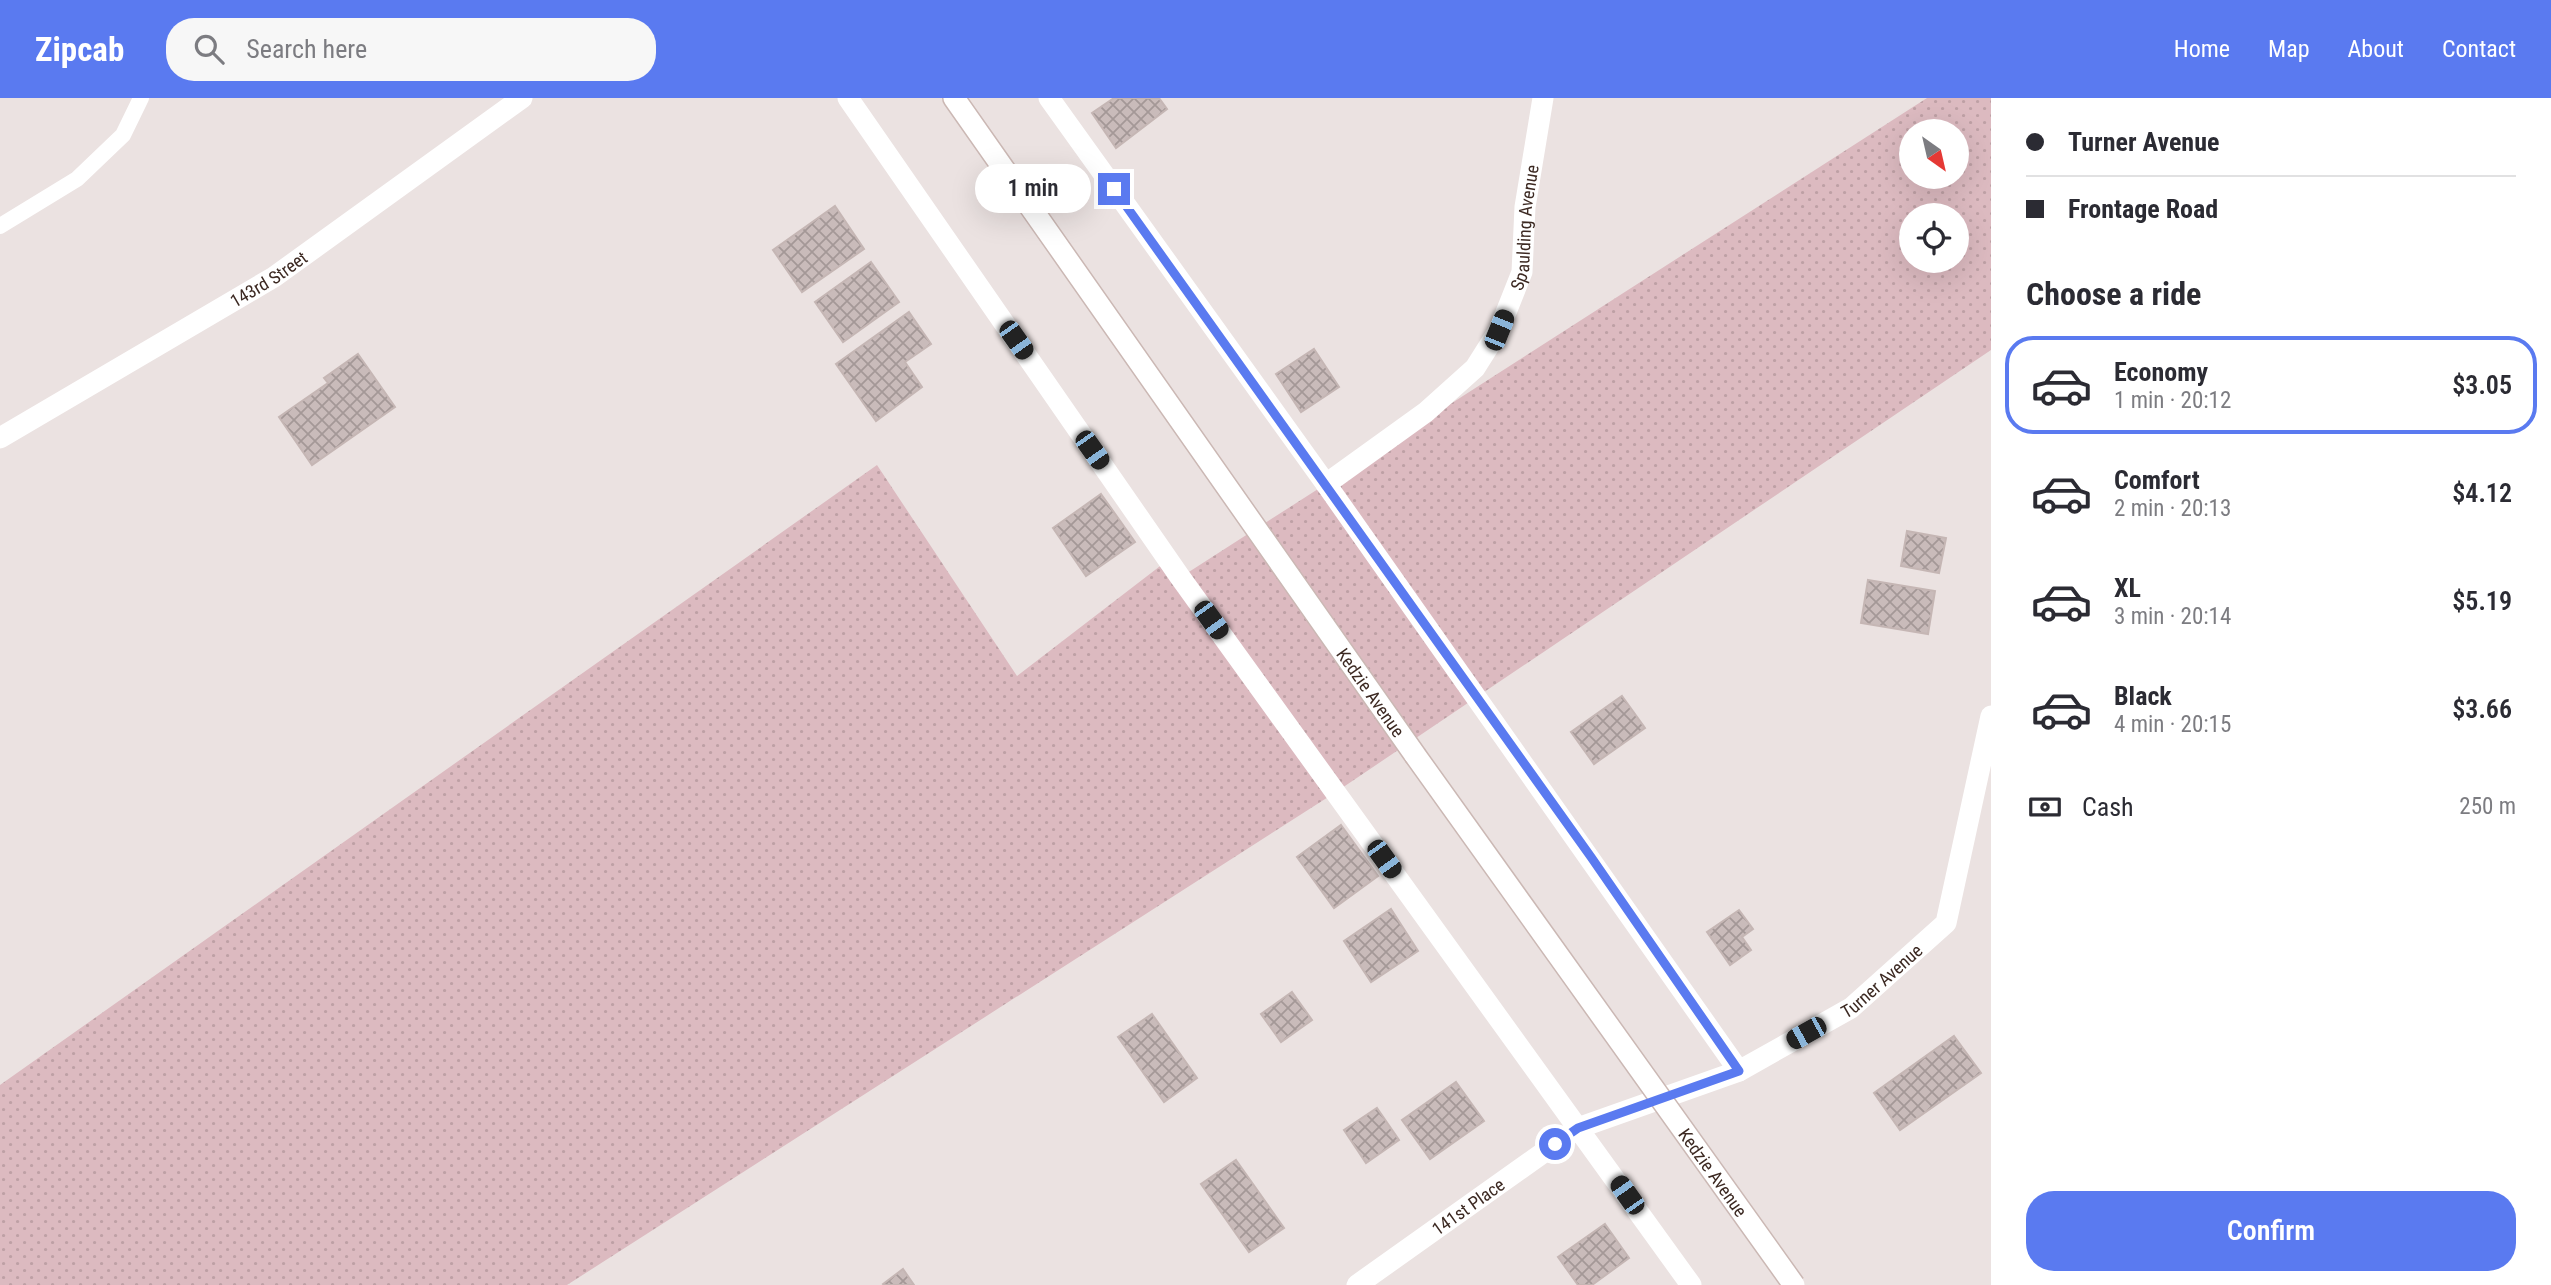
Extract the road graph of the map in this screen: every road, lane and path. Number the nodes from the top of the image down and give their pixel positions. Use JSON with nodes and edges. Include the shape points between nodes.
{"nodes":[{"id":1,"x":141,"y":98,"type":"edge"},
{"id":2,"x":522,"y":98,"type":"edge"},
{"id":3,"x":848,"y":98,"type":"edge"},
{"id":4,"x":954,"y":98,"type":"edge"},
{"id":5,"x":1049,"y":98,"type":"edge"},
{"id":6,"x":1543,"y":98,"type":"edge"},
{"id":7,"x":0,"y":226,"type":"edge"},
{"id":8,"x":0,"y":438,"type":"edge"},
{"id":9,"x":1326,"y":484,"type":"junction"},
{"id":10,"x":1991,"y":716,"type":"edge"},
{"id":11,"x":1739,"y":1071,"type":"junction"},
{"id":12,"x":1578,"y":1128,"type":"junction"},
{"id":13,"x":1371,"y":1281,"type":"edge"},
{"id":14,"x":1691,"y":1285,"type":"edge"},
{"id":15,"x":1794,"y":1285,"type":"edge"}],
"edges":[{"from":1,"to":7,"type":"lane","via":[[123,135],[77,179]]},
{"from":2,"to":8,"type":"street","name":"143rd Street","via":[[274,277]]},
{"from":3,"to":12,"type":"street","via":[[1180,577]]},
{"from":4,"to":15,"type":"street","name":"Kedzie Avenue","bridge":true},
{"from":5,"to":9,"type":"street"},
{"from":6,"to":9,"type":"street","name":"Spaulding Avenue","via":[[1525,206],[1522,272],[1499,330],[1475,368],[1426,412]]},
{"from":9,"to":11,"type":"street"},
{"from":10,"to":11,"type":"street","name":"Turner Avenue","via":[[1946,923],[1852,1008]]},
{"from":11,"to":12,"type":"street","name":"Turner Avenue"},
{"from":12,"to":13,"type":"street","name":"141st Place"},
{"from":12,"to":14,"type":"street"}]}
